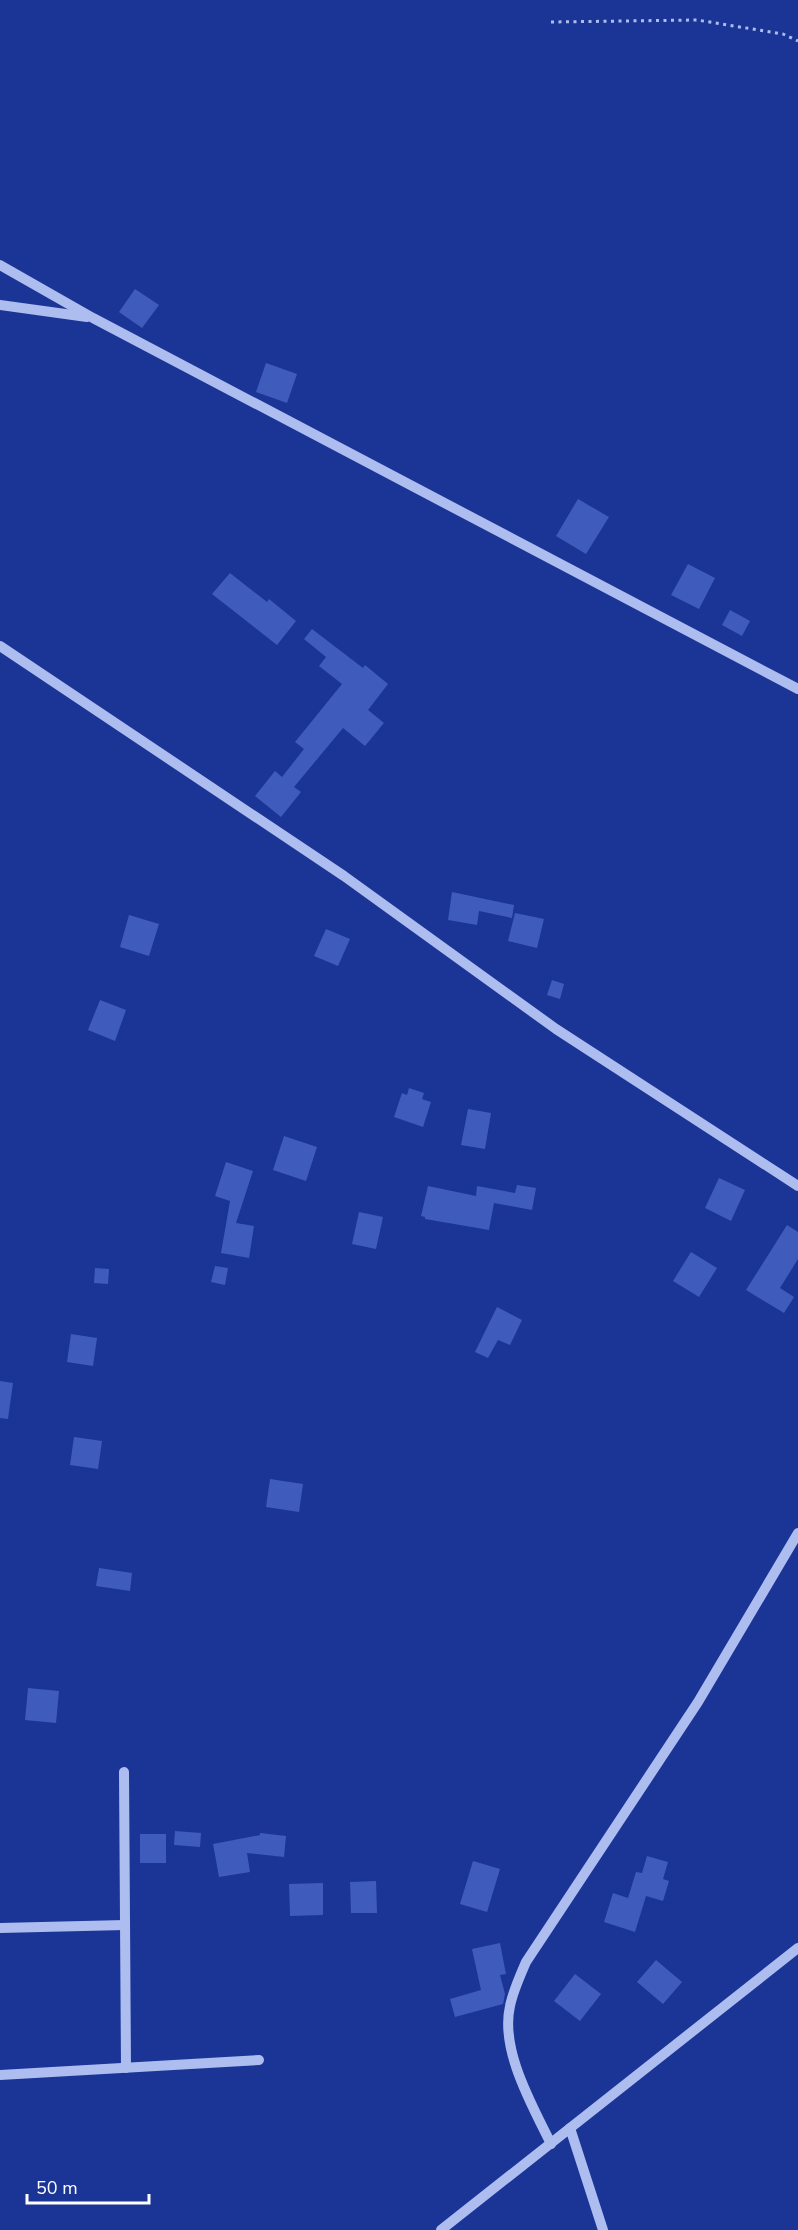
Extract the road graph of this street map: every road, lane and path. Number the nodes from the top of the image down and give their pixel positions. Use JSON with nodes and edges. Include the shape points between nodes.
{"nodes":[{"id":1,"x":551,"y":22,"type":"dead end"},
{"id":2,"x":798,"y":40,"type":"edge"},
{"id":3,"x":0,"y":265,"type":"edge"},
{"id":4,"x":0,"y":305,"type":"edge"},
{"id":5,"x":93,"y":318,"type":"junction"},
{"id":6,"x":0,"y":646,"type":"edge"},
{"id":7,"x":798,"y":689,"type":"edge"},
{"id":8,"x":798,"y":1186,"type":"edge"},
{"id":9,"x":798,"y":1533,"type":"edge"},
{"id":10,"x":124,"y":1772,"type":"dead end"},
{"id":11,"x":125,"y":1925,"type":"junction"},
{"id":12,"x":0,"y":1928,"type":"edge"},
{"id":13,"x":798,"y":1948,"type":"edge"},
{"id":14,"x":259,"y":2060,"type":"dead end"},
{"id":15,"x":126,"y":2068,"type":"junction"},
{"id":16,"x":0,"y":2075,"type":"edge"},
{"id":17,"x":570,"y":2128,"type":"junction"},
{"id":18,"x":550,"y":2144,"type":"junction"},
{"id":19,"x":441,"y":2230,"type":"edge"},
{"id":20,"x":603,"y":2230,"type":"edge"}],
"edges":[{"from":1,"to":2,"type":"path","via":[[698,20]]},
{"from":3,"to":5,"type":"street"},
{"from":4,"to":5,"type":"street"},
{"from":5,"to":7,"type":"street"},
{"from":6,"to":8,"type":"street","via":[[344,876],[556,1029]]},
{"from":9,"to":18,"type":"street","via":[[698,1702],[526,1962],[509,2007],[509,2041],[524,2090]]},
{"from":10,"to":11,"type":"street"},
{"from":11,"to":12,"type":"street"},
{"from":11,"to":15,"type":"street"},
{"from":13,"to":17,"type":"street"},
{"from":14,"to":15,"type":"street"},
{"from":15,"to":16,"type":"street"},
{"from":17,"to":18,"type":"street"},
{"from":17,"to":20,"type":"street"},
{"from":18,"to":19,"type":"street"}]}
